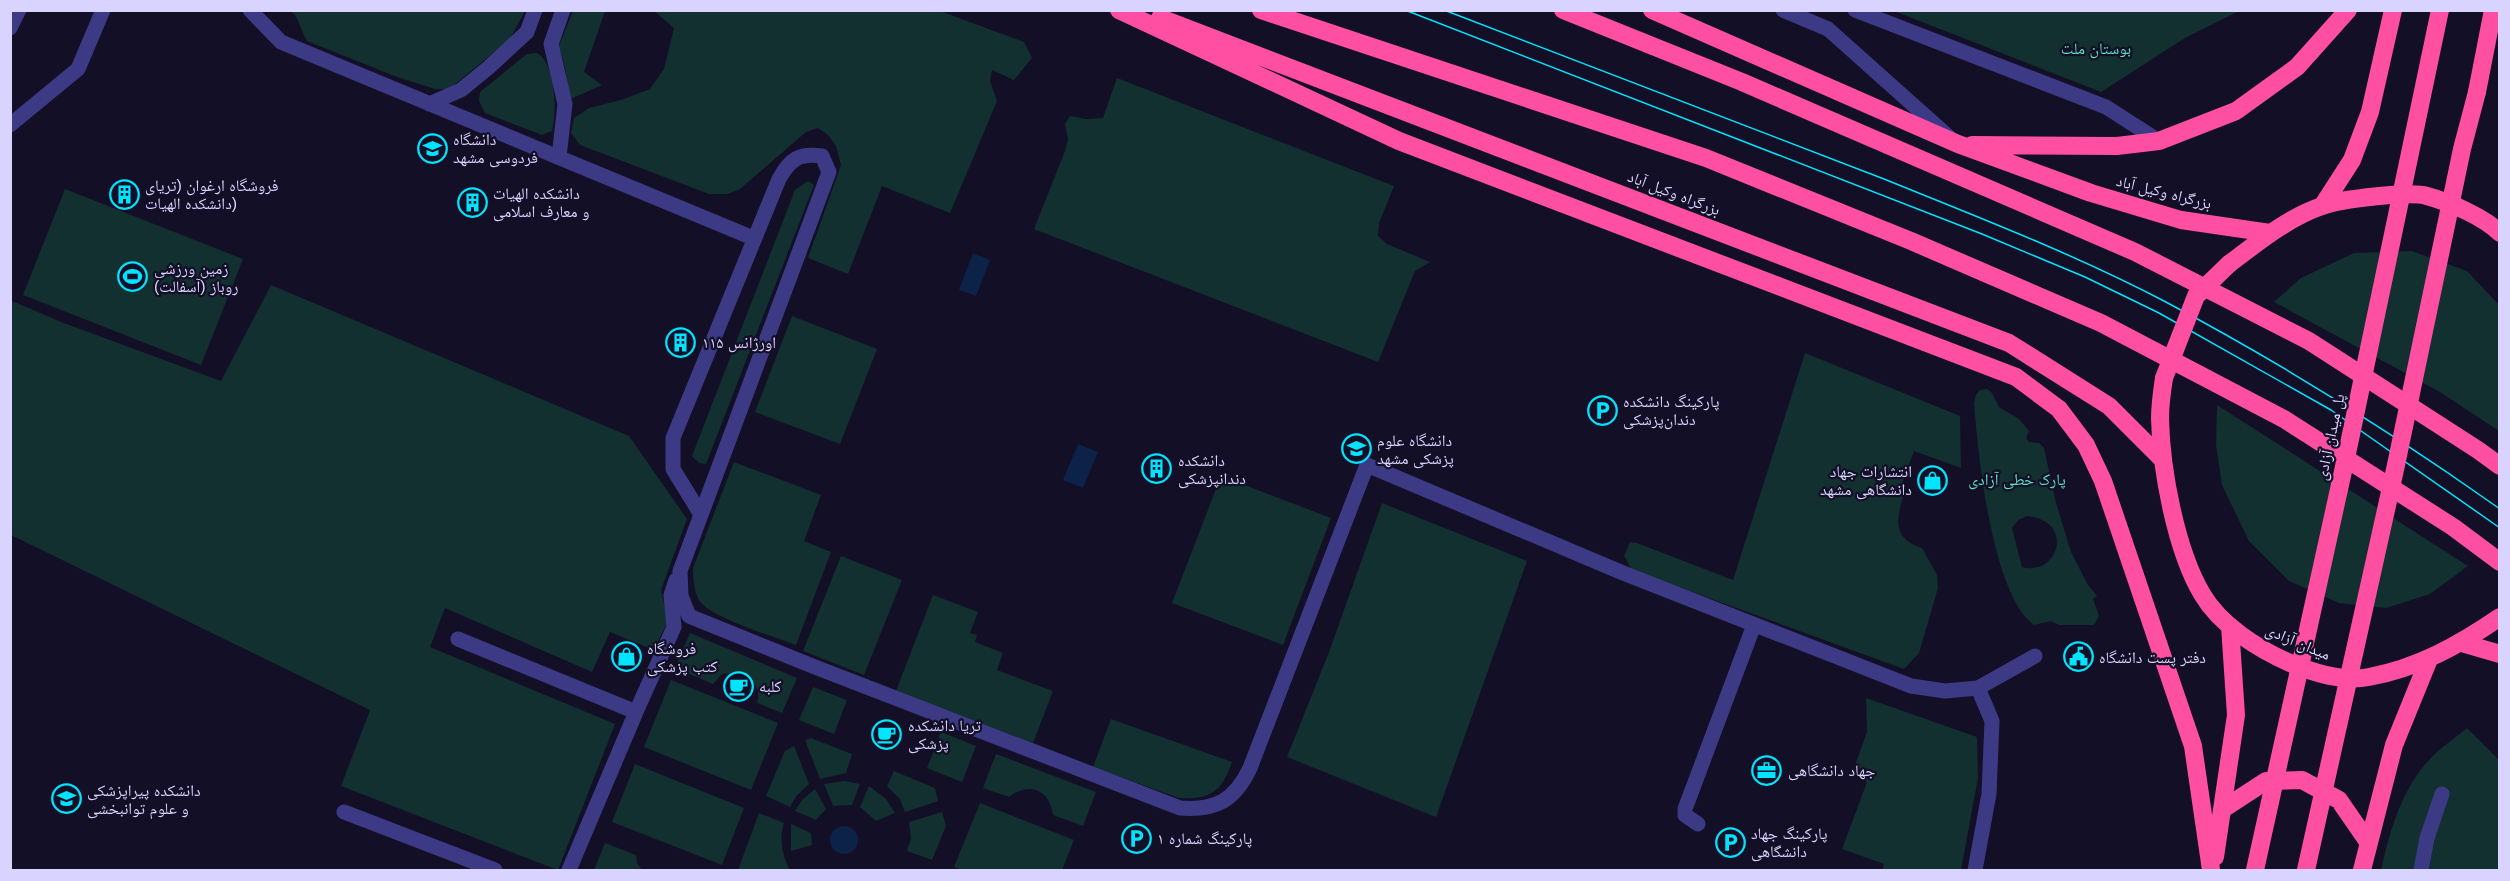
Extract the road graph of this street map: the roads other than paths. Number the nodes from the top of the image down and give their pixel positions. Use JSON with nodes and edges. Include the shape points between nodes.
{"nodes":[{"id":1,"x":19,"y":10,"type":"edge"},
{"id":2,"x":103,"y":10,"type":"edge"},
{"id":3,"x":250,"y":10,"type":"edge"},
{"id":4,"x":535,"y":10,"type":"edge"},
{"id":5,"x":563,"y":10,"type":"edge"},
{"id":6,"x":1119,"y":10,"type":"edge"},
{"id":7,"x":1142,"y":10,"type":"edge"},
{"id":8,"x":1261,"y":10,"type":"edge"},
{"id":9,"x":1563,"y":10,"type":"edge"},
{"id":10,"x":1652,"y":10,"type":"edge"},
{"id":11,"x":1783,"y":10,"type":"edge"},
{"id":12,"x":1855,"y":10,"type":"edge"},
{"id":13,"x":2348,"y":10,"type":"edge"},
{"id":14,"x":2394,"y":10,"type":"edge"},
{"id":15,"x":2440,"y":10,"type":"edge"},
{"id":16,"x":2493,"y":10,"type":"edge"},
{"id":17,"x":10,"y":28,"type":"edge"},
{"id":18,"x":527,"y":33,"type":"junction"},
{"id":19,"x":551,"y":44,"type":"junction"},
{"id":20,"x":429,"y":104,"type":"junction"},
{"id":21,"x":10,"y":125,"type":"edge"},
{"id":22,"x":2159,"y":141,"type":"junction"},
{"id":23,"x":1958,"y":144,"type":"junction"},
{"id":24,"x":559,"y":157,"type":"junction"},
{"id":25,"x":2323,"y":205,"type":"junction"},
{"id":26,"x":2270,"y":233,"type":"junction"},
{"id":27,"x":2499,"y":233,"type":"edge"},
{"id":28,"x":753,"y":238,"type":"junction"},
{"id":29,"x":2163,"y":460,"type":"junction"},
{"id":30,"x":2499,"y":466,"type":"edge"},
{"id":31,"x":700,"y":513,"type":"junction"},
{"id":32,"x":2499,"y":562,"type":"edge"},
{"id":33,"x":680,"y":571,"type":"junction"},
{"id":34,"x":690,"y":616,"type":"junction"},
{"id":35,"x":2499,"y":617,"type":"edge"},
{"id":36,"x":1754,"y":625,"type":"junction"},
{"id":37,"x":2230,"y":626,"type":"junction"},
{"id":38,"x":674,"y":627,"type":"junction"},
{"id":39,"x":458,"y":639,"type":"dead end"},
{"id":40,"x":2462,"y":643,"type":"junction"},
{"id":41,"x":2499,"y":654,"type":"edge"},
{"id":42,"x":2035,"y":656,"type":"dead end"},
{"id":43,"x":2429,"y":659,"type":"junction"},
{"id":44,"x":1978,"y":688,"type":"junction"},
{"id":45,"x":636,"y":712,"type":"junction"},
{"id":46,"x":2442,"y":794,"type":"dead end"},
{"id":47,"x":2223,"y":809,"type":"junction"},
{"id":48,"x":344,"y":812,"type":"dead end"},
{"id":49,"x":1698,"y":824,"type":"dead end"},
{"id":50,"x":2368,"y":842,"type":"junction"},
{"id":51,"x":487,"y":869,"type":"edge"},
{"id":52,"x":569,"y":870,"type":"edge"},
{"id":53,"x":1975,"y":870,"type":"edge"},
{"id":54,"x":2212,"y":870,"type":"edge"},
{"id":55,"x":2255,"y":870,"type":"edge"},
{"id":56,"x":2306,"y":870,"type":"edge"},
{"id":57,"x":2362,"y":870,"type":"edge"},
{"id":58,"x":2421,"y":870,"type":"edge"}],
"edges":[{"from":1,"to":17,"type":"street"},
{"from":2,"to":21,"type":"street","via":[[78,69]]},
{"from":3,"to":20,"type":"street","via":[[281,42]]},
{"from":4,"to":18,"type":"street"},
{"from":5,"to":19,"type":"street"},
{"from":6,"to":54,"type":"highway","via":[[1399,141],[2016,377],[2058,409],[2086,445],[2103,481],[2193,746]]},
{"from":7,"to":29,"type":"highway","name":"بزرگراه وکیل آباد","via":[[2009,343],[2109,406]]},
{"from":8,"to":32,"type":"highway","via":[[1706,158],[2101,323],[2284,419],[2453,527]]},
{"from":9,"to":30,"type":"highway","via":[[1742,82],[2135,252],[2309,341]]},
{"from":10,"to":23,"type":"highway","name":"بزرگراه وکیل آباد"},
{"from":11,"to":23,"type":"street","via":[[1828,28]]},
{"from":12,"to":22,"type":"street","via":[[2106,107]]},
{"from":13,"to":22,"type":"highway","via":[[2297,67],[2236,111]]},
{"from":14,"to":25,"type":"highway","via":[[2370,112],[2352,160]]},
{"from":15,"to":55,"type":"highway","name":"پل میدان آزادی","bridge":true},
{"from":16,"to":56,"type":"highway","bridge":true},
{"from":18,"to":19,"type":"street"},
{"from":18,"to":20,"type":"street","via":[[461,90]]},
{"from":19,"to":24,"type":"street","via":[[565,104]]},
{"from":20,"to":24,"type":"street"},
{"from":22,"to":23,"type":"highway","via":[[2117,146]]},
{"from":23,"to":26,"type":"highway","name":"بزرگراه وکیل آباد","via":[[2091,193],[2181,220]]},
{"from":24,"to":28,"type":"street"},
{"from":25,"to":26,"type":"highway"},
{"from":25,"to":27,"type":"highway","via":[[2378,196],[2425,195],[2488,222]]},
{"from":26,"to":29,"type":"highway","name":"میدان آزادی","bridge":true,"via":[[2196,296],[2164,378],[2160,417]]},
{"from":28,"to":31,"type":"street","via":[[673,438],[673,469]]},
{"from":28,"to":31,"type":"street","via":[[785,168],[807,154],[822,156],[829,172],[825,185]]},
{"from":29,"to":37,"type":"highway","name":"میدان آزادی","via":[[2185,554],[2202,595]]},
{"from":31,"to":33,"type":"street"},
{"from":33,"to":34,"type":"street","via":[[681,597]]},
{"from":33,"to":38,"type":"street","via":[[671,595]]},
{"from":34,"to":36,"type":"street","via":[[1180,808],[1198,809],[1215,806],[1243,784],[1367,465]]},
{"from":34,"to":38,"type":"street"},
{"from":35,"to":40,"type":"highway","name":"میدان آزادی"},
{"from":36,"to":44,"type":"street","via":[[1911,686],[1945,691]]},
{"from":36,"to":49,"type":"street","via":[[1685,809],[1685,815]]},
{"from":37,"to":43,"type":"highway","name":"میدان آزادی","via":[[2263,651],[2320,676],[2367,678]]},
{"from":37,"to":47,"type":"highway","via":[[2236,715]]},
{"from":38,"to":45,"type":"street"},
{"from":39,"to":45,"type":"street"},
{"from":40,"to":41,"type":"highway"},
{"from":40,"to":43,"type":"highway","name":"میدان آزادی"},
{"from":42,"to":44,"type":"street"},
{"from":43,"to":50,"type":"highway","via":[[2394,745]]},
{"from":44,"to":53,"type":"street","via":[[1992,721],[1989,794]]},
{"from":45,"to":52,"type":"street"},
{"from":46,"to":58,"type":"street"},
{"from":47,"to":50,"type":"highway","via":[[2266,781],[2302,780],[2339,800]]},
{"from":47,"to":54,"type":"highway"},
{"from":48,"to":51,"type":"street"},
{"from":50,"to":57,"type":"highway"}]}
